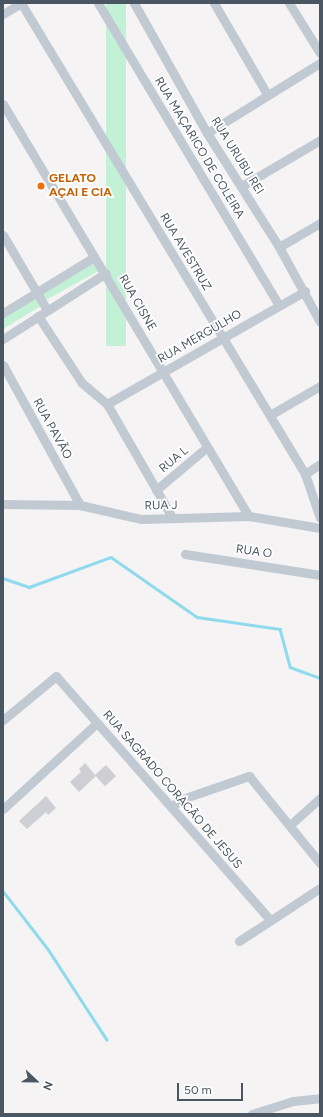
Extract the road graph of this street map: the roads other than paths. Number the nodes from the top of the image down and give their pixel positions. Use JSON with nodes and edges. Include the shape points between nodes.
{"nodes":[{"id":1,"x":21,"y":3,"type":"edge"},
{"id":2,"x":98,"y":3,"type":"edge"},
{"id":3,"x":134,"y":3,"type":"edge"},
{"id":4,"x":214,"y":3,"type":"edge"},
{"id":5,"x":290,"y":3,"type":"edge"},
{"id":6,"x":3,"y":14,"type":"edge"},
{"id":7,"x":320,"y":53,"type":"edge"},
{"id":8,"x":320,"y":63,"type":"edge"},
{"id":9,"x":267,"y":94,"type":"junction"},
{"id":10,"x":3,"y":104,"type":"edge"},
{"id":11,"x":207,"y":133,"type":"junction"},
{"id":12,"x":320,"y":140,"type":"edge"},
{"id":13,"x":242,"y":186,"type":"junction"},
{"id":14,"x":320,"y":223,"type":"edge"},
{"id":15,"x":3,"y":235,"type":"edge"},
{"id":16,"x":280,"y":247,"type":"junction"},
{"id":17,"x":94,"y":256,"type":"junction"},
{"id":18,"x":106,"y":273,"type":"junction"},
{"id":19,"x":305,"y":291,"type":"junction"},
{"id":20,"x":36,"y":294,"type":"junction"},
{"id":21,"x":279,"y":305,"type":"junction"},
{"id":22,"x":47,"y":310,"type":"junction"},
{"id":23,"x":318,"y":311,"type":"edge"},
{"id":24,"x":3,"y":313,"type":"edge"},
{"id":25,"x":38,"y":316,"type":"junction"},
{"id":26,"x":320,"y":322,"type":"edge"},
{"id":27,"x":222,"y":338,"type":"junction"},
{"id":28,"x":3,"y":339,"type":"edge"},
{"id":29,"x":3,"y":365,"type":"edge"},
{"id":30,"x":164,"y":371,"type":"junction"},
{"id":31,"x":320,"y":386,"type":"edge"},
{"id":32,"x":107,"y":404,"type":"junction"},
{"id":33,"x":270,"y":414,"type":"junction"},
{"id":34,"x":207,"y":447,"type":"junction"},
{"id":35,"x":320,"y":464,"type":"edge"},
{"id":36,"x":305,"y":474,"type":"junction"},
{"id":37,"x":156,"y":490,"type":"junction"},
{"id":38,"x":3,"y":504,"type":"edge"},
{"id":39,"x":80,"y":505,"type":"junction"},
{"id":40,"x":249,"y":516,"type":"junction"},
{"id":41,"x":172,"y":518,"type":"junction"},
{"id":42,"x":320,"y":518,"type":"edge"},
{"id":43,"x":320,"y":528,"type":"edge"},
{"id":44,"x":184,"y":554,"type":"dead end"},
{"id":45,"x":320,"y":575,"type":"edge"},
{"id":46,"x":3,"y":720,"type":"edge"},
{"id":47,"x":97,"y":722,"type":"junction"},
{"id":48,"x":320,"y":798,"type":"edge"},
{"id":49,"x":171,"y":806,"type":"junction"},
{"id":50,"x":3,"y":809,"type":"edge"},
{"id":51,"x":290,"y":825,"type":"junction"},
{"id":52,"x":320,"y":863,"type":"edge"},
{"id":53,"x":320,"y":888,"type":"edge"},
{"id":54,"x":270,"y":920,"type":"junction"},
{"id":55,"x":239,"y":941,"type":"dead end"},
{"id":56,"x":320,"y":1098,"type":"edge"},
{"id":57,"x":252,"y":1114,"type":"edge"}],
"edges":[{"from":1,"to":6,"type":"street"},
{"from":1,"to":27,"type":"street","name":"RUA AVESTRUZ"},
{"from":2,"to":21,"type":"street","name":"RUA MAÇARICO DE COLEIRA"},
{"from":3,"to":11,"type":"street","name":"RUA URUBU REI"},
{"from":4,"to":9,"type":"street"},
{"from":5,"to":7,"type":"street"},
{"from":8,"to":9,"type":"street"},
{"from":9,"to":11,"type":"street"},
{"from":10,"to":17,"type":"street","name":"RUA CISNE"},
{"from":11,"to":13,"type":"street","name":"RUA URUBU REI"},
{"from":12,"to":13,"type":"street"},
{"from":13,"to":16,"type":"street","name":"RUA URUBU REI"},
{"from":14,"to":16,"type":"street"},
{"from":15,"to":20,"type":"street"},
{"from":16,"to":19,"type":"street","name":"RUA URUBU REI"},
{"from":17,"to":18,"type":"street","name":"RUA CISNE"},
{"from":17,"to":20,"type":"street"},
{"from":18,"to":22,"type":"street"},
{"from":18,"to":30,"type":"street","name":"RUA CISNE"},
{"from":19,"to":21,"type":"street","name":"RUA MERGULHO"},
{"from":19,"to":23,"type":"street","name":"RUA URUBU REI"},
{"from":20,"to":22,"type":"street"},
{"from":20,"to":24,"type":"street"},
{"from":21,"to":27,"type":"street","name":"RUA MERGULHO"},
{"from":22,"to":25,"type":"street"},
{"from":23,"to":26,"type":"street","name":"RUA URUBU REI"},
{"from":25,"to":28,"type":"street"},
{"from":25,"to":32,"type":"street","via":[[82,383]]},
{"from":27,"to":30,"type":"street","name":"RUA MERGULHO"},
{"from":27,"to":33,"type":"street","name":"RUA AVESTRUZ"},
{"from":29,"to":39,"type":"street","name":"RUA PAVÃO"},
{"from":30,"to":32,"type":"street","name":"RUA MERGULHO"},
{"from":30,"to":34,"type":"street","name":"RUA CISNE"},
{"from":31,"to":33,"type":"street"},
{"from":32,"to":37,"type":"street"},
{"from":33,"to":36,"type":"street","name":"RUA AVESTRUZ"},
{"from":34,"to":37,"type":"street","name":"RUA L"},
{"from":34,"to":40,"type":"street","name":"RUA CISNE"},
{"from":35,"to":36,"type":"street"},
{"from":36,"to":42,"type":"street","name":"RUA AVESTRUZ"},
{"from":37,"to":41,"type":"street"},
{"from":38,"to":39,"type":"street","name":"RUA J"},
{"from":39,"to":41,"type":"street","name":"RUA J","via":[[141,519]]},
{"from":40,"to":41,"type":"street","name":"RUA J"},
{"from":40,"to":43,"type":"street","name":"RUA J"},
{"from":44,"to":45,"type":"street","name":"RUA O"},
{"from":46,"to":47,"type":"street","name":"RUA SAGRADO CORACÃO DE JESUS","via":[[56,676]]},
{"from":47,"to":49,"type":"street","name":"RUA SAGRADO CORACÃO DE JESUS"},
{"from":47,"to":50,"type":"street"},
{"from":48,"to":51,"type":"street"},
{"from":49,"to":51,"type":"street","via":[[188,796],[249,776]]},
{"from":49,"to":54,"type":"street","name":"RUA SAGRADO CORACÃO DE JESUS"},
{"from":51,"to":52,"type":"street"},
{"from":53,"to":54,"type":"street"},
{"from":54,"to":55,"type":"street"},
{"from":56,"to":57,"type":"street","via":[[292,1101]]}]}
